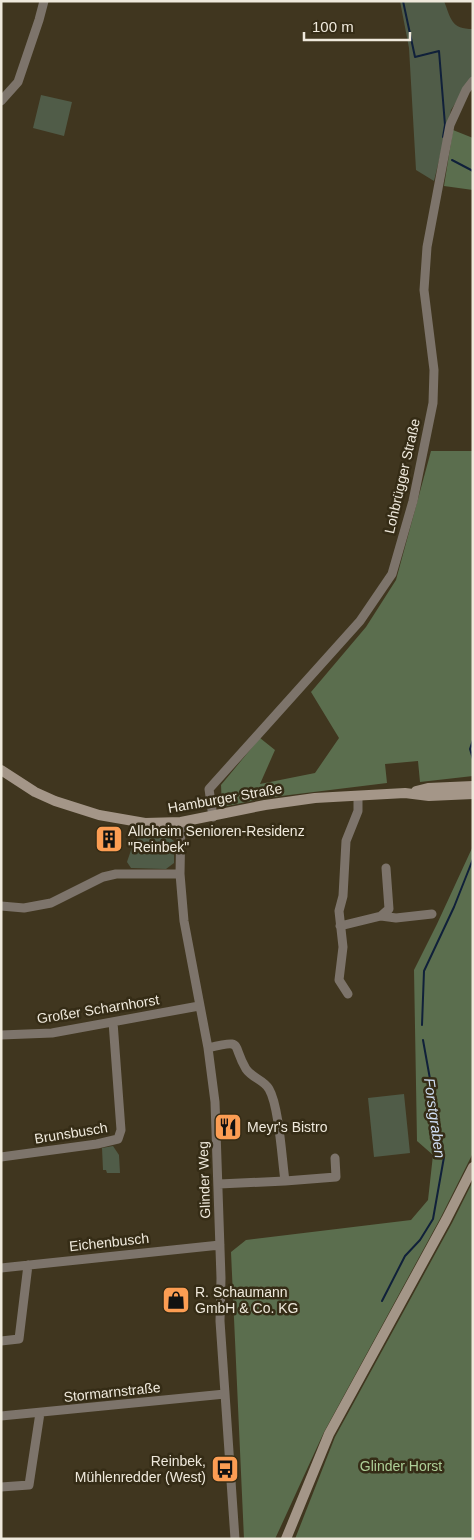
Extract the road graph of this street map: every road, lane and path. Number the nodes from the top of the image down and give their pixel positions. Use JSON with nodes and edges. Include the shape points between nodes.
{"nodes":[{"id":1,"x":44,"y":1,"type":"edge"},
{"id":2,"x":473,"y":81,"type":"edge"},
{"id":3,"x":1,"y":101,"type":"edge"},
{"id":4,"x":1,"y":770,"type":"edge"},
{"id":5,"x":473,"y":786,"type":"edge"},
{"id":6,"x":405,"y":793,"type":"junction"},
{"id":7,"x":473,"y":794,"type":"edge"},
{"id":8,"x":358,"y":796,"type":"junction"},
{"id":9,"x":213,"y":817,"type":"junction"},
{"id":10,"x":181,"y":822,"type":"junction"},
{"id":11,"x":386,"y":868,"type":"dead end"},
{"id":12,"x":180,"y":874,"type":"junction"},
{"id":13,"x":1,"y":906,"type":"edge"},
{"id":14,"x":432,"y":914,"type":"dead end"},
{"id":15,"x":381,"y":916,"type":"junction"},
{"id":16,"x":340,"y":926,"type":"junction"},
{"id":17,"x":348,"y":994,"type":"dead end"},
{"id":18,"x":199,"y":1006,"type":"junction"},
{"id":19,"x":113,"y":1022,"type":"junction"},
{"id":20,"x":1,"y":1035,"type":"edge"},
{"id":21,"x":208,"y":1048,"type":"junction"},
{"id":22,"x":1,"y":1157,"type":"edge"},
{"id":23,"x":335,"y":1158,"type":"dead end"},
{"id":24,"x":473,"y":1167,"type":"edge"},
{"id":25,"x":285,"y":1181,"type":"junction"},
{"id":26,"x":219,"y":1184,"type":"junction"},
{"id":27,"x":220,"y":1245,"type":"junction"},
{"id":28,"x":28,"y":1265,"type":"junction"},
{"id":29,"x":1,"y":1268,"type":"edge"},
{"id":30,"x":1,"y":1341,"type":"edge"},
{"id":31,"x":225,"y":1394,"type":"junction"},
{"id":32,"x":40,"y":1413,"type":"junction"},
{"id":33,"x":1,"y":1416,"type":"edge"},
{"id":34,"x":1,"y":1487,"type":"edge"},
{"id":35,"x":235,"y":1539,"type":"edge"},
{"id":36,"x":286,"y":1539,"type":"edge"}],
"edges":[{"from":1,"to":3,"type":"street","via":[[18,82]]},
{"from":2,"to":9,"type":"street","name":"Lohbrügger Straße","via":[[450,125],[427,247],[424,290],[434,370],[433,402],[413,501],[392,574],[360,621],[209,789]]},
{"from":4,"to":10,"type":"main road","name":"Hamburger Straße","via":[[35,792],[79,810],[135,822]]},
{"from":5,"to":6,"type":"main road","name":"Hamburger Straße","via":[[428,788]]},
{"from":6,"to":7,"type":"main road","name":"Hamburger Straße","via":[[429,796]]},
{"from":6,"to":8,"type":"main road","name":"Hamburger Straße"},
{"from":8,"to":9,"type":"main road","name":"Hamburger Straße","via":[[292,800]]},
{"from":8,"to":16,"type":"street","via":[[358,811],[346,841]]},
{"from":9,"to":10,"type":"main road","name":"Hamburger Straße"},
{"from":10,"to":12,"type":"street","name":"Glinder Weg"},
{"from":11,"to":15,"type":"street","via":[[389,909]]},
{"from":12,"to":13,"type":"street","via":[[116,874],[103,877],[51,903],[24,908]]},
{"from":12,"to":18,"type":"street","name":"Glinder Weg","via":[[184,921]]},
{"from":14,"to":15,"type":"street","via":[[396,918]]},
{"from":15,"to":16,"type":"street"},
{"from":16,"to":17,"type":"street","via":[[339,980]]},
{"from":18,"to":19,"type":"street","name":"Großer Scharnhorst"},
{"from":18,"to":21,"type":"street","name":"Glinder Weg"},
{"from":19,"to":20,"type":"street","name":"Großer Scharnhorst","via":[[52,1033]]},
{"from":19,"to":22,"type":"street","name":"Brunsbusch","via":[[121,1130],[118,1139]]},
{"from":21,"to":25,"type":"street","via":[[229,1043],[235,1045],[250,1074],[270,1091],[277,1117]]},
{"from":21,"to":26,"type":"street","name":"Glinder Weg","via":[[215,1102]]},
{"from":23,"to":25,"type":"street","via":[[336,1177]]},
{"from":24,"to":36,"type":"main road","via":[[329,1434]]},
{"from":25,"to":26,"type":"street"},
{"from":26,"to":27,"type":"street","name":"Glinder Weg"},
{"from":27,"to":28,"type":"street","name":"Eichenbusch"},
{"from":27,"to":31,"type":"street","name":"Glinder Weg","via":[[220,1321]]},
{"from":28,"to":29,"type":"street","name":"Eichenbusch"},
{"from":28,"to":30,"type":"street","via":[[19,1339]]},
{"from":31,"to":32,"type":"street","name":"Stormarnstraße"},
{"from":31,"to":35,"type":"street","name":"Glinder Weg"},
{"from":32,"to":33,"type":"street","name":"Stormarnstraße"},
{"from":32,"to":34,"type":"street","via":[[29,1486]]}]}
